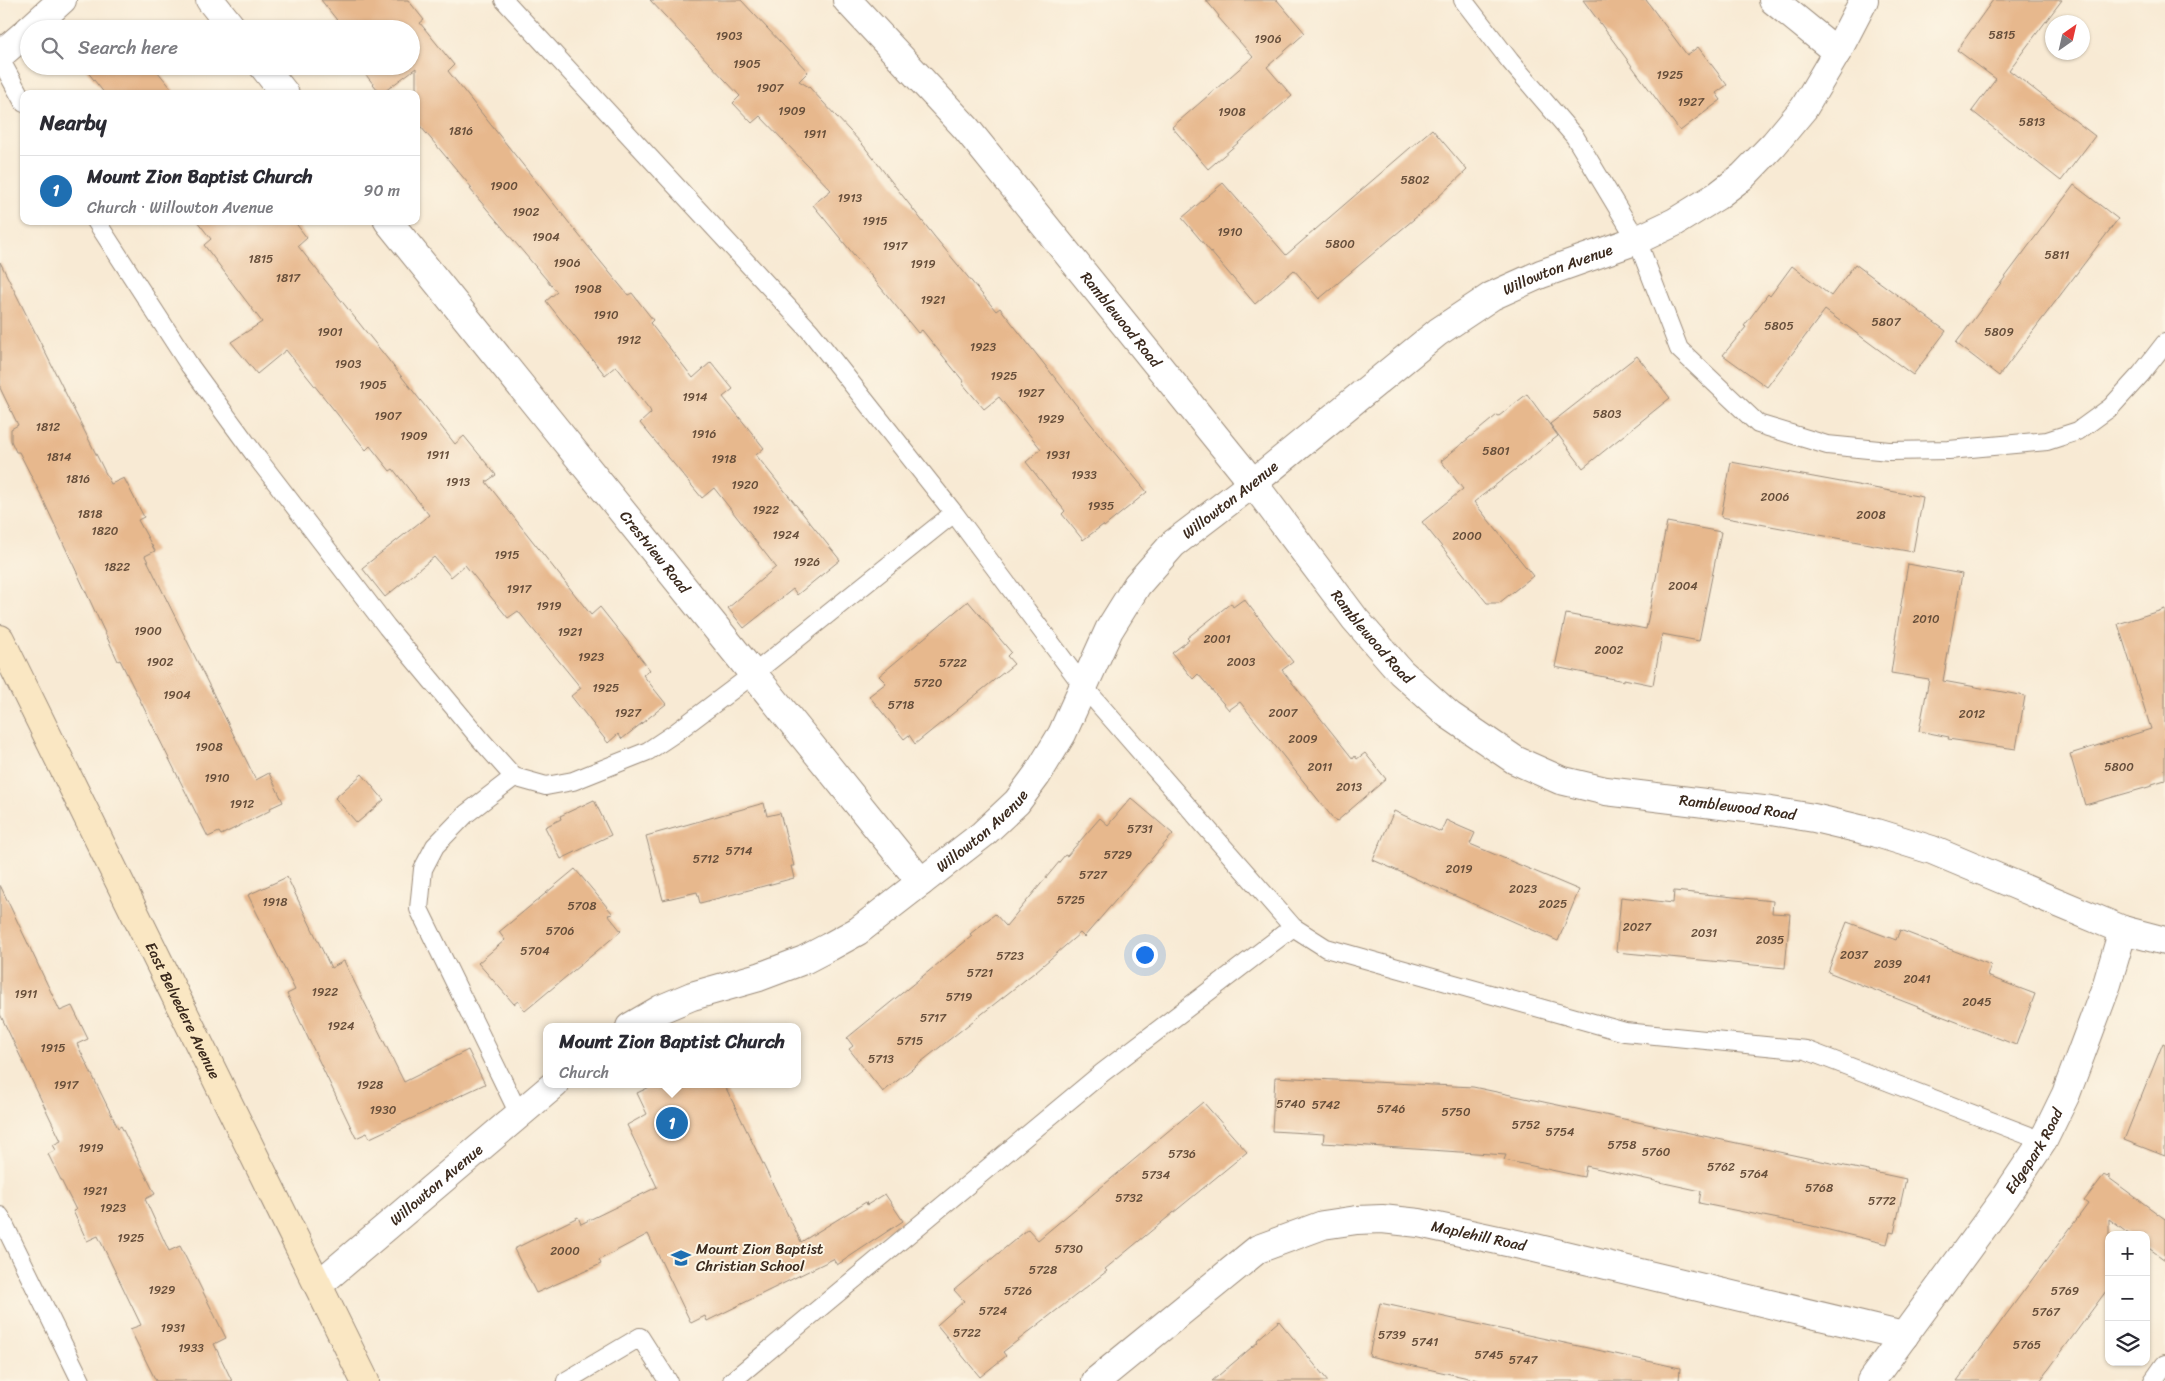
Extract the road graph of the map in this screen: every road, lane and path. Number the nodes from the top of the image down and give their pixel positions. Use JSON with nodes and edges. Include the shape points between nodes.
{"nodes":[{"id":1,"x":62,"y":0,"type":"edge"},
{"id":2,"x":210,"y":0,"type":"edge"},
{"id":3,"x":504,"y":0,"type":"edge"},
{"id":4,"x":847,"y":0,"type":"edge"},
{"id":5,"x":1463,"y":0,"type":"edge"},
{"id":6,"x":1773,"y":0,"type":"edge"},
{"id":7,"x":1864,"y":0,"type":"edge"},
{"id":8,"x":39,"y":20,"type":"edge"},
{"id":9,"x":226,"y":20,"type":"edge"},
{"id":10,"x":20,"y":37,"type":"edge"},
{"id":11,"x":1837,"y":52,"type":"junction"},
{"id":12,"x":0,"y":55,"type":"edge"},
{"id":13,"x":0,"y":60,"type":"edge"},
{"id":14,"x":270,"y":75,"type":"edge"},
{"id":15,"x":282,"y":90,"type":"edge"},
{"id":16,"x":20,"y":96,"type":"edge"},
{"id":17,"x":99,"y":225,"type":"edge"},
{"id":18,"x":391,"y":225,"type":"edge"},
{"id":19,"x":1636,"y":240,"type":"junction"},
{"id":20,"x":2165,"y":343,"type":"edge"},
{"id":21,"x":1253,"y":483,"type":"junction"},
{"id":22,"x":954,"y":513,"type":"junction"},
{"id":23,"x":0,"y":639,"type":"edge"},
{"id":24,"x":752,"y":675,"type":"junction"},
{"id":25,"x":1083,"y":686,"type":"junction"},
{"id":26,"x":514,"y":777,"type":"junction"},
{"id":27,"x":922,"y":882,"type":"junction"},
{"id":28,"x":1293,"y":927,"type":"junction"},
{"id":29,"x":2123,"y":930,"type":"junction"},
{"id":30,"x":2165,"y":940,"type":"edge"},
{"id":31,"x":637,"y":1023,"type":"edge"},
{"id":32,"x":550,"y":1088,"type":"edge"},
{"id":33,"x":519,"y":1114,"type":"junction"},
{"id":34,"x":2042,"y":1141,"type":"junction"},
{"id":35,"x":0,"y":1216,"type":"edge"},
{"id":36,"x":318,"y":1285,"type":"junction"},
{"id":37,"x":1904,"y":1336,"type":"junction"},
{"id":38,"x":2165,"y":1364,"type":"edge"},
{"id":39,"x":81,"y":1381,"type":"edge"},
{"id":40,"x":365,"y":1381,"type":"edge"},
{"id":41,"x":566,"y":1381,"type":"edge"},
{"id":42,"x":668,"y":1381,"type":"edge"},
{"id":43,"x":732,"y":1381,"type":"edge"},
{"id":44,"x":1096,"y":1381,"type":"edge"},
{"id":45,"x":1871,"y":1381,"type":"edge"},
{"id":46,"x":2152,"y":1381,"type":"edge"}],
"edges":[{"from":1,"to":8,"type":"street"},
{"from":2,"to":9,"type":"street"},
{"from":3,"to":22,"type":"lane","via":[[810,331]]},
{"from":4,"to":21,"type":"street","name":"Ramblewood Road","via":[[966,128]]},
{"from":5,"to":19,"type":"lane","via":[[1575,137]]},
{"from":6,"to":11,"type":"street"},
{"from":7,"to":11,"type":"street","name":"Willowton Avenue"},
{"from":10,"to":12,"type":"street"},
{"from":11,"to":19,"type":"street","name":"Willowton Avenue","via":[[1804,108],[1743,176],[1675,222]]},
{"from":13,"to":16,"type":"lane"},
{"from":14,"to":15,"type":"street"},
{"from":17,"to":26,"type":"lane","via":[[190,366],[258,459],[386,626]]},
{"from":18,"to":24,"type":"street","name":"Crestview Road"},
{"from":19,"to":20,"type":"lane","via":[[1678,349],[1758,424],[1827,445],[1889,451],[2048,441],[2078,431],[2111,407]]},
{"from":19,"to":21,"type":"street","name":"Willowton Avenue","via":[[1541,274],[1492,296],[1438,332]]},
{"from":21,"to":25,"type":"street","name":"Willowton Avenue","via":[[1173,544],[1137,585],[1109,630]]},
{"from":21,"to":29,"type":"street","name":"Ramblewood Road","via":[[1355,619],[1401,672],[1449,715],[1515,760],[1560,780],[1606,791],[1771,811],[1877,833],[1932,850]]},
{"from":22,"to":24,"type":"lane"},
{"from":22,"to":25,"type":"lane"},
{"from":23,"to":36,"type":"main road","name":"East Belvedere Avenue"},
{"from":24,"to":26,"type":"lane","via":[[648,751],[573,781],[546,786]]},
{"from":24,"to":27,"type":"street","name":"Crestview Road"},
{"from":25,"to":27,"type":"street","name":"Willowton Avenue","via":[[1062,734],[1017,802],[983,834]]},
{"from":25,"to":28,"type":"lane"},
{"from":26,"to":33,"type":"lane","via":[[466,814],[435,846],[423,869],[419,909]]},
{"from":27,"to":31,"type":"street","name":"Willowton Avenue","via":[[858,931],[804,960],[692,996]]},
{"from":28,"to":34,"type":"lane","via":[[1326,948],[1625,1032],[1806,1050]]},
{"from":28,"to":43,"type":"lane","via":[[1102,1073]]},
{"from":29,"to":30,"type":"street"},
{"from":29,"to":34,"type":"street","name":"Edgepark Road","via":[[2066,1094]]},
{"from":32,"to":33,"type":"street","name":"Willowton Avenue"},
{"from":33,"to":36,"type":"street","name":"Willowton Avenue"},
{"from":34,"to":37,"type":"street","name":"Edgepark Road"},
{"from":35,"to":39,"type":"lane"},
{"from":36,"to":40,"type":"main road","name":"East Belvedere Avenue"},
{"from":37,"to":44,"type":"street","name":"Maplehill Road","via":[[1535,1248],[1428,1226],[1382,1219],[1357,1220],[1323,1225],[1258,1249]]},
{"from":37,"to":45,"type":"street","name":"Edgepark Road"},
{"from":38,"to":46,"type":"lane"},
{"from":41,"to":42,"type":"lane","via":[[640,1337]]}]}
